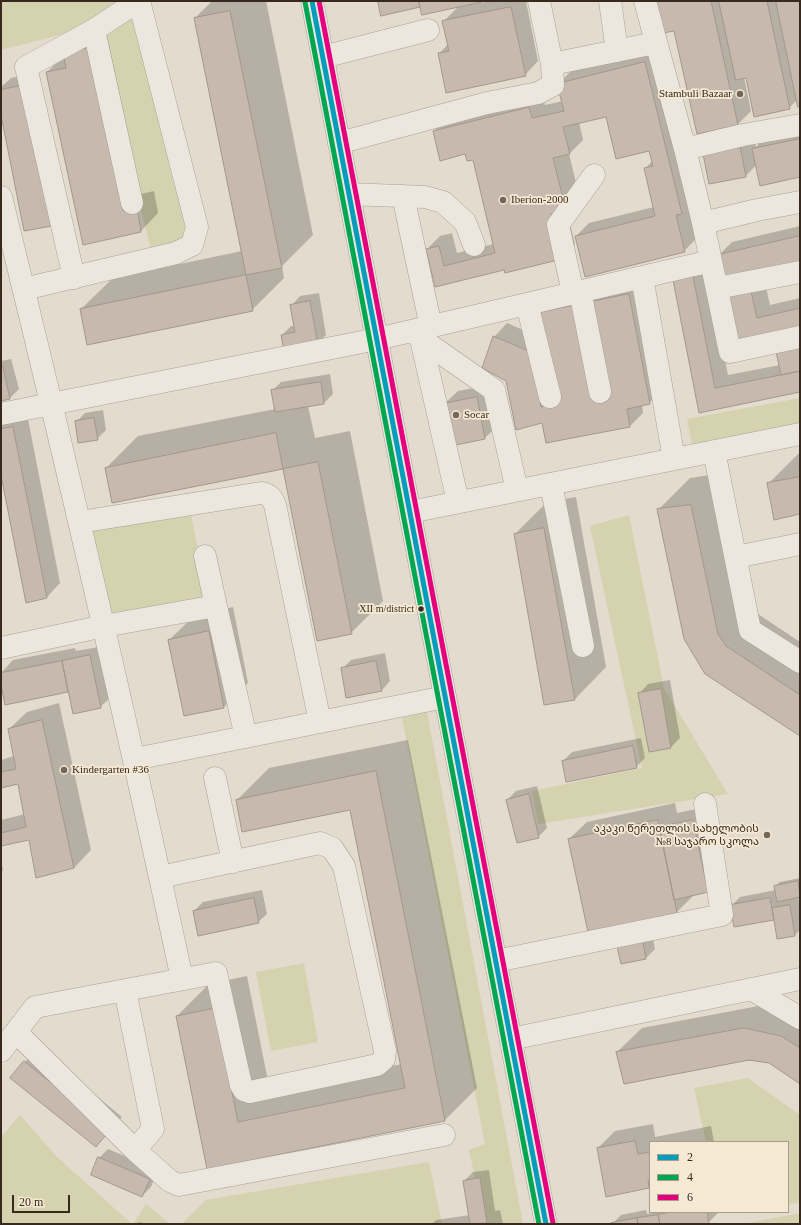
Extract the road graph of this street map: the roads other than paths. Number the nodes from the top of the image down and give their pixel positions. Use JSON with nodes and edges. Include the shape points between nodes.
{"nodes":[{"id":1,"x":138,"y":1,"type":"edge"},
{"id":2,"x":312,"y":1,"type":"edge"},
{"id":3,"x":539,"y":1,"type":"edge"},
{"id":4,"x":610,"y":1,"type":"edge"},
{"id":5,"x":645,"y":1,"type":"edge"},
{"id":6,"x":94,"y":30,"type":"junction"},
{"id":7,"x":428,"y":30,"type":"dead end"},
{"id":8,"x":655,"y":43,"type":"junction"},
{"id":9,"x":617,"y":51,"type":"junction"},
{"id":10,"x":323,"y":57,"type":"junction"},
{"id":11,"x":552,"y":64,"type":"junction"},
{"id":12,"x":800,"y":125,"type":"edge"},
{"id":13,"x":339,"y":143,"type":"junction"},
{"id":14,"x":685,"y":149,"type":"junction"},
{"id":15,"x":594,"y":175,"type":"dead end"},
{"id":16,"x":349,"y":194,"type":"junction"},
{"id":17,"x":403,"y":196,"type":"junction"},
{"id":18,"x":1,"y":197,"type":"edge"},
{"id":19,"x":800,"y":202,"type":"edge"},
{"id":20,"x":132,"y":203,"type":"dead end"},
{"id":21,"x":703,"y":223,"type":"junction"},
{"id":22,"x":474,"y":245,"type":"dead end"},
{"id":23,"x":710,"y":261,"type":"junction"},
{"id":24,"x":800,"y":272,"type":"edge"},
{"id":25,"x":642,"y":277,"type":"junction"},
{"id":26,"x":74,"y":278,"type":"junction"},
{"id":27,"x":717,"y":288,"type":"junction"},
{"id":28,"x":24,"y":289,"type":"junction"},
{"id":29,"x":577,"y":292,"type":"junction"},
{"id":30,"x":527,"y":304,"type":"junction"},
{"id":31,"x":422,"y":332,"type":"junction"},
{"id":32,"x":800,"y":337,"type":"edge"},
{"id":33,"x":377,"y":339,"type":"junction"},
{"id":34,"x":600,"y":392,"type":"dead end"},
{"id":35,"x":550,"y":397,"type":"dead end"},
{"id":36,"x":52,"y":403,"type":"junction"},
{"id":37,"x":1,"y":414,"type":"edge"},
{"id":38,"x":800,"y":434,"type":"edge"},
{"id":39,"x":714,"y":451,"type":"junction"},
{"id":40,"x":674,"y":459,"type":"junction"},
{"id":41,"x":551,"y":484,"type":"junction"},
{"id":42,"x":517,"y":490,"type":"junction"},
{"id":43,"x":458,"y":502,"type":"junction"},
{"id":44,"x":410,"y":512,"type":"junction"},
{"id":45,"x":80,"y":522,"type":"junction"},
{"id":46,"x":800,"y":544,"type":"edge"},
{"id":47,"x":205,"y":556,"type":"dead end"},
{"id":48,"x":736,"y":557,"type":"junction"},
{"id":49,"x":216,"y":606,"type":"junction"},
{"id":50,"x":104,"y":626,"type":"junction"},
{"id":51,"x":583,"y":646,"type":"dead end"},
{"id":52,"x":1,"y":648,"type":"edge"},
{"id":53,"x":800,"y":662,"type":"edge"},
{"id":54,"x":445,"y":697,"type":"junction"},
{"id":55,"x":320,"y":722,"type":"junction"},
{"id":56,"x":246,"y":737,"type":"junction"},
{"id":57,"x":135,"y":759,"type":"junction"},
{"id":58,"x":215,"y":778,"type":"dead end"},
{"id":59,"x":705,"y":804,"type":"dead end"},
{"id":60,"x":233,"y":862,"type":"junction"},
{"id":61,"x":160,"y":877,"type":"junction"},
{"id":62,"x":496,"y":961,"type":"junction"},
{"id":63,"x":182,"y":979,"type":"junction"},
{"id":64,"x":800,"y":979,"type":"edge"},
{"id":65,"x":751,"y":989,"type":"junction"},
{"id":66,"x":125,"y":990,"type":"junction"},
{"id":67,"x":800,"y":1018,"type":"edge"},
{"id":68,"x":16,"y":1032,"type":"junction"},
{"id":69,"x":511,"y":1039,"type":"junction"},
{"id":70,"x":1,"y":1052,"type":"edge"},
{"id":71,"x":444,"y":1135,"type":"dead end"},
{"id":72,"x":135,"y":1150,"type":"junction"},
{"id":73,"x":546,"y":1224,"type":"edge"}],
"edges":[{"from":1,"to":6,"type":"street"},
{"from":1,"to":26,"type":"street","via":[[197,227],[192,245],[176,254]]},
{"from":2,"to":10,"type":"street"},
{"from":3,"to":11,"type":"street"},
{"from":4,"to":9,"type":"street"},
{"from":5,"to":8,"type":"street"},
{"from":6,"to":20,"type":"street"},
{"from":6,"to":26,"type":"street","via":[[26,67]]},
{"from":7,"to":10,"type":"street"},
{"from":8,"to":9,"type":"street"},
{"from":8,"to":14,"type":"street"},
{"from":9,"to":11,"type":"street"},
{"from":10,"to":13,"type":"street"},
{"from":11,"to":13,"type":"street","via":[[553,85],[538,93],[487,103]]},
{"from":12,"to":14,"type":"street"},
{"from":13,"to":16,"type":"street"},
{"from":14,"to":21,"type":"street"},
{"from":15,"to":29,"type":"street","via":[[558,225]]},
{"from":16,"to":17,"type":"street"},
{"from":16,"to":33,"type":"street"},
{"from":17,"to":22,"type":"street","via":[[425,196],[443,202],[465,222]]},
{"from":17,"to":31,"type":"street"},
{"from":18,"to":28,"type":"street"},
{"from":19,"to":21,"type":"street"},
{"from":21,"to":23,"type":"street"},
{"from":23,"to":25,"type":"street"},
{"from":23,"to":27,"type":"street"},
{"from":24,"to":27,"type":"street"},
{"from":25,"to":29,"type":"street"},
{"from":25,"to":40,"type":"street"},
{"from":26,"to":28,"type":"street"},
{"from":27,"to":32,"type":"street","via":[[730,352]]},
{"from":28,"to":36,"type":"street"},
{"from":29,"to":30,"type":"street"},
{"from":29,"to":34,"type":"street"},
{"from":30,"to":31,"type":"street"},
{"from":30,"to":35,"type":"street"},
{"from":31,"to":33,"type":"street"},
{"from":31,"to":42,"type":"street","via":[[494,390]]},
{"from":31,"to":43,"type":"street"},
{"from":33,"to":36,"type":"street"},
{"from":33,"to":44,"type":"street"},
{"from":36,"to":37,"type":"street"},
{"from":36,"to":45,"type":"street"},
{"from":38,"to":39,"type":"street"},
{"from":39,"to":40,"type":"street"},
{"from":39,"to":48,"type":"street"},
{"from":40,"to":41,"type":"street"},
{"from":41,"to":42,"type":"street"},
{"from":41,"to":51,"type":"street"},
{"from":42,"to":43,"type":"street"},
{"from":43,"to":44,"type":"street"},
{"from":44,"to":54,"type":"street"},
{"from":45,"to":50,"type":"street"},
{"from":45,"to":55,"type":"street","via":[[261,493],[271,497],[275,505]]},
{"from":46,"to":48,"type":"street"},
{"from":47,"to":49,"type":"street"},
{"from":48,"to":53,"type":"street","via":[[750,630]]},
{"from":49,"to":50,"type":"street"},
{"from":49,"to":56,"type":"street"},
{"from":50,"to":52,"type":"street"},
{"from":50,"to":57,"type":"street"},
{"from":54,"to":55,"type":"street"},
{"from":54,"to":62,"type":"street"},
{"from":55,"to":56,"type":"street"},
{"from":56,"to":57,"type":"street"},
{"from":57,"to":61,"type":"street"},
{"from":58,"to":60,"type":"street"},
{"from":59,"to":62,"type":"street","via":[[722,915]]},
{"from":60,"to":61,"type":"street"},
{"from":60,"to":63,"type":"street","via":[[320,843],[332,848],[344,866],[385,1051],[384,1058],[377,1065],[250,1092],[244,1090],[216,973]]},
{"from":61,"to":63,"type":"street"},
{"from":62,"to":69,"type":"street"},
{"from":63,"to":66,"type":"street"},
{"from":64,"to":65,"type":"street"},
{"from":65,"to":67,"type":"street"},
{"from":65,"to":69,"type":"street"},
{"from":66,"to":68,"type":"street","via":[[35,1007]]},
{"from":66,"to":72,"type":"street","via":[[153,1129]]},
{"from":68,"to":70,"type":"street"},
{"from":68,"to":72,"type":"street"},
{"from":69,"to":73,"type":"street"},
{"from":71,"to":72,"type":"street","via":[[179,1185],[170,1181]]}]}
